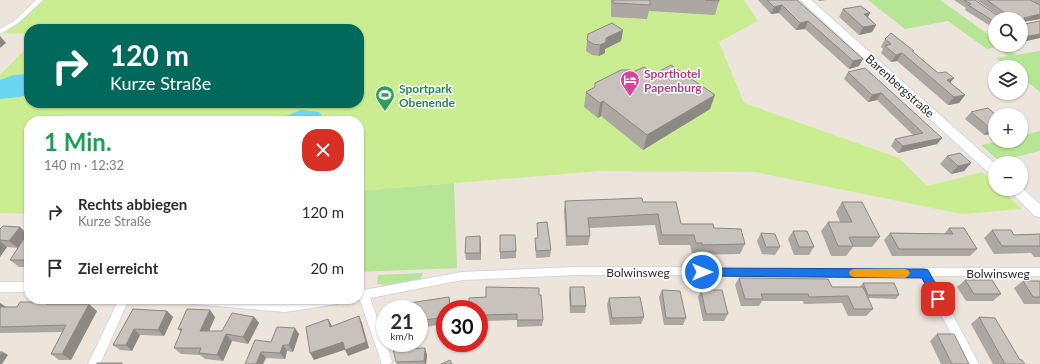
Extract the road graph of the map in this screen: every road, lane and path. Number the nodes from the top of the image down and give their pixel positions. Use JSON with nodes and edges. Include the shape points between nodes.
{"nodes":[{"id":1,"x":40,"y":0,"type":"edge"},
{"id":2,"x":806,"y":0,"type":"edge"},
{"id":3,"x":0,"y":32,"type":"edge"},
{"id":4,"x":988,"y":165,"type":"edge"},
{"id":5,"x":1023,"y":196,"type":"edge"},
{"id":6,"x":1040,"y":212,"type":"edge"},
{"id":7,"x":1040,"y":272,"type":"edge"},
{"id":8,"x":925,"y":273,"type":"junction"},
{"id":9,"x":0,"y":287,"type":"edge"},
{"id":10,"x":24,"y":287,"type":"edge"},
{"id":11,"x":364,"y":295,"type":"edge"},
{"id":12,"x":364,"y":300,"type":"edge"},
{"id":13,"x":122,"y":304,"type":"edge"},
{"id":14,"x":251,"y":304,"type":"edge"},
{"id":15,"x":304,"y":304,"type":"edge"},
{"id":16,"x":386,"y":361,"type":"dead end"},
{"id":17,"x":94,"y":364,"type":"edge"},
{"id":18,"x":973,"y":364,"type":"edge"}],
"edges":[{"from":1,"to":3,"type":"street","via":[[16,22]]},
{"from":2,"to":4,"type":"street","name":"Barenbergstraße"},
{"from":5,"to":6,"type":"street"},
{"from":7,"to":8,"type":"street","name":"Bolwinsweg"},
{"from":8,"to":11,"type":"street","name":"Bolwinsweg","via":[[575,271],[462,276]]},
{"from":8,"to":18,"type":"street"},
{"from":9,"to":10,"type":"street"},
{"from":12,"to":16,"type":"street"},
{"from":13,"to":17,"type":"street"},
{"from":14,"to":15,"type":"street","via":[[285,307]]}]}
